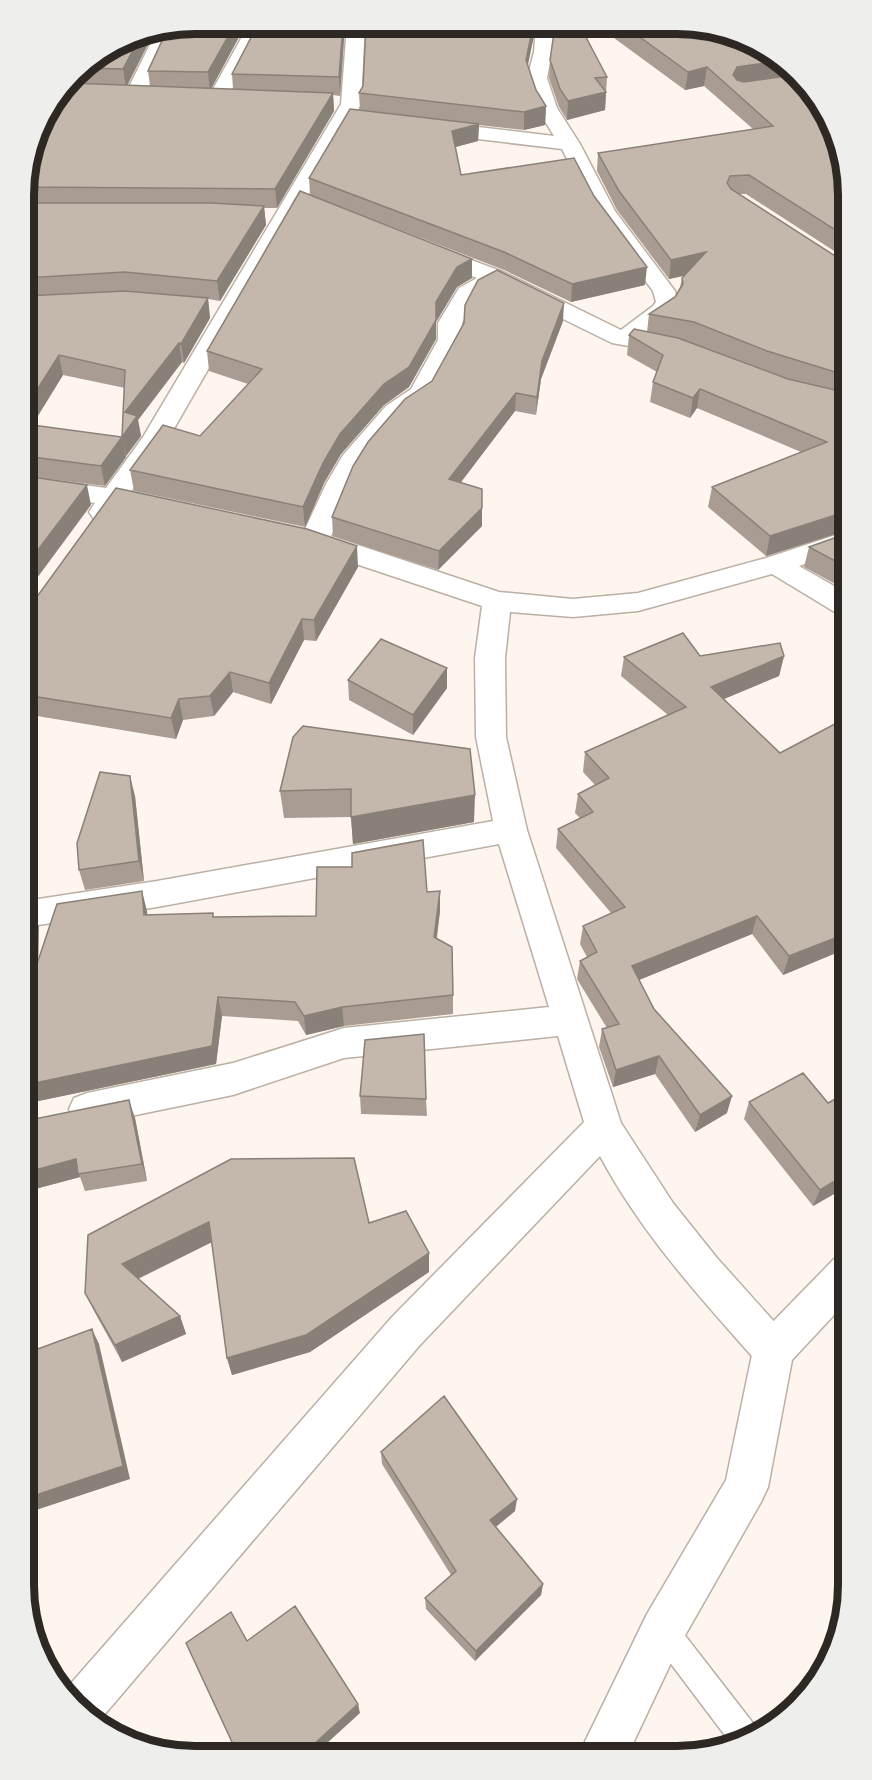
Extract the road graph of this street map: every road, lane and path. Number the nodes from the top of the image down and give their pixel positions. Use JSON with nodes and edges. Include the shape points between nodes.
{"nodes":[{"id":1,"x":544,"y":34,"type":"edge"},
{"id":2,"x":252,"y":35,"type":"edge"},
{"id":3,"x":354,"y":35,"type":"edge"},
{"id":4,"x":163,"y":38,"type":"edge"},
{"id":5,"x":114,"y":95,"type":"edge"},
{"id":6,"x":195,"y":99,"type":"edge"},
{"id":7,"x":217,"y":100,"type":"junction"},
{"id":8,"x":239,"y":101,"type":"edge"},
{"id":9,"x":341,"y":108,"type":"junction"},
{"id":10,"x":368,"y":120,"type":"edge"},
{"id":11,"x":416,"y":126,"type":"edge"},
{"id":12,"x":570,"y":144,"type":"junction"},
{"id":13,"x":290,"y":208,"type":"junction"},
{"id":14,"x":317,"y":208,"type":"edge"},
{"id":15,"x":256,"y":215,"type":"edge"},
{"id":16,"x":406,"y":243,"type":"edge"},
{"id":17,"x":495,"y":277,"type":"junction"},
{"id":18,"x":620,"y":338,"type":"junction"},
{"id":19,"x":693,"y":353,"type":"edge"},
{"id":20,"x":35,"y":486,"type":"edge"},
{"id":21,"x":113,"y":497,"type":"junction"},
{"id":22,"x":180,"y":512,"type":"edge"},
{"id":23,"x":86,"y":534,"type":"edge"},
{"id":24,"x":838,"y":543,"type":"edge"},
{"id":25,"x":776,"y":564,"type":"junction"},
{"id":26,"x":497,"y":601,"type":"junction"},
{"id":27,"x":838,"y":601,"type":"edge"},
{"id":28,"x":511,"y":830,"type":"junction"},
{"id":29,"x":34,"y":913,"type":"edge"},
{"id":30,"x":570,"y":1020,"type":"junction"},
{"id":31,"x":56,"y":1116,"type":"edge"},
{"id":32,"x":604,"y":1127,"type":"junction"},
{"id":33,"x":837,"y":1283,"type":"edge"},
{"id":34,"x":773,"y":1350,"type":"junction"},
{"id":35,"x":663,"y":1630,"type":"junction"},
{"id":36,"x":85,"y":1702,"type":"edge"},
{"id":37,"x":741,"y":1732,"type":"edge"},
{"id":38,"x":607,"y":1746,"type":"edge"}],
"edges":[{"from":1,"to":12,"type":"street","via":[[537,78],[547,108]]},
{"from":2,"to":7,"type":"street"},
{"from":3,"to":9,"type":"street"},
{"from":4,"to":5,"type":"street","via":[[144,96]]},
{"from":6,"to":7,"type":"street"},
{"from":7,"to":8,"type":"street"},
{"from":9,"to":10,"type":"street"},
{"from":9,"to":13,"type":"street"},
{"from":11,"to":12,"type":"street"},
{"from":12,"to":18,"type":"street","via":[[605,212],[664,291],[668,302],[663,310]]},
{"from":13,"to":14,"type":"street"},
{"from":13,"to":15,"type":"street"},
{"from":13,"to":21,"type":"street","via":[[217,310],[155,439]]},
{"from":16,"to":17,"type":"street"},
{"from":17,"to":18,"type":"street"},
{"from":17,"to":26,"type":"street","via":[[467,293],[450,323],[450,340],[421,393],[395,411],[356,455],[304,538]]},
{"from":18,"to":19,"type":"street"},
{"from":20,"to":21,"type":"street"},
{"from":21,"to":22,"type":"street"},
{"from":21,"to":23,"type":"street"},
{"from":24,"to":25,"type":"street"},
{"from":25,"to":26,"type":"street","via":[[638,602],[573,608]]},
{"from":25,"to":27,"type":"street"},
{"from":26,"to":28,"type":"street","via":[[490,658],[491,737]]},
{"from":28,"to":29,"type":"street"},
{"from":28,"to":30,"type":"street"},
{"from":30,"to":31,"type":"street","via":[[344,1043],[233,1080]]},
{"from":30,"to":32,"type":"street"},
{"from":32,"to":34,"type":"street","via":[[624,1167],[687,1252]]},
{"from":32,"to":36,"type":"street","via":[[406,1331]]},
{"from":33,"to":34,"type":"street"},
{"from":34,"to":35,"type":"street","via":[[746,1487]]},
{"from":35,"to":37,"type":"lane"},
{"from":35,"to":38,"type":"street"}]}
